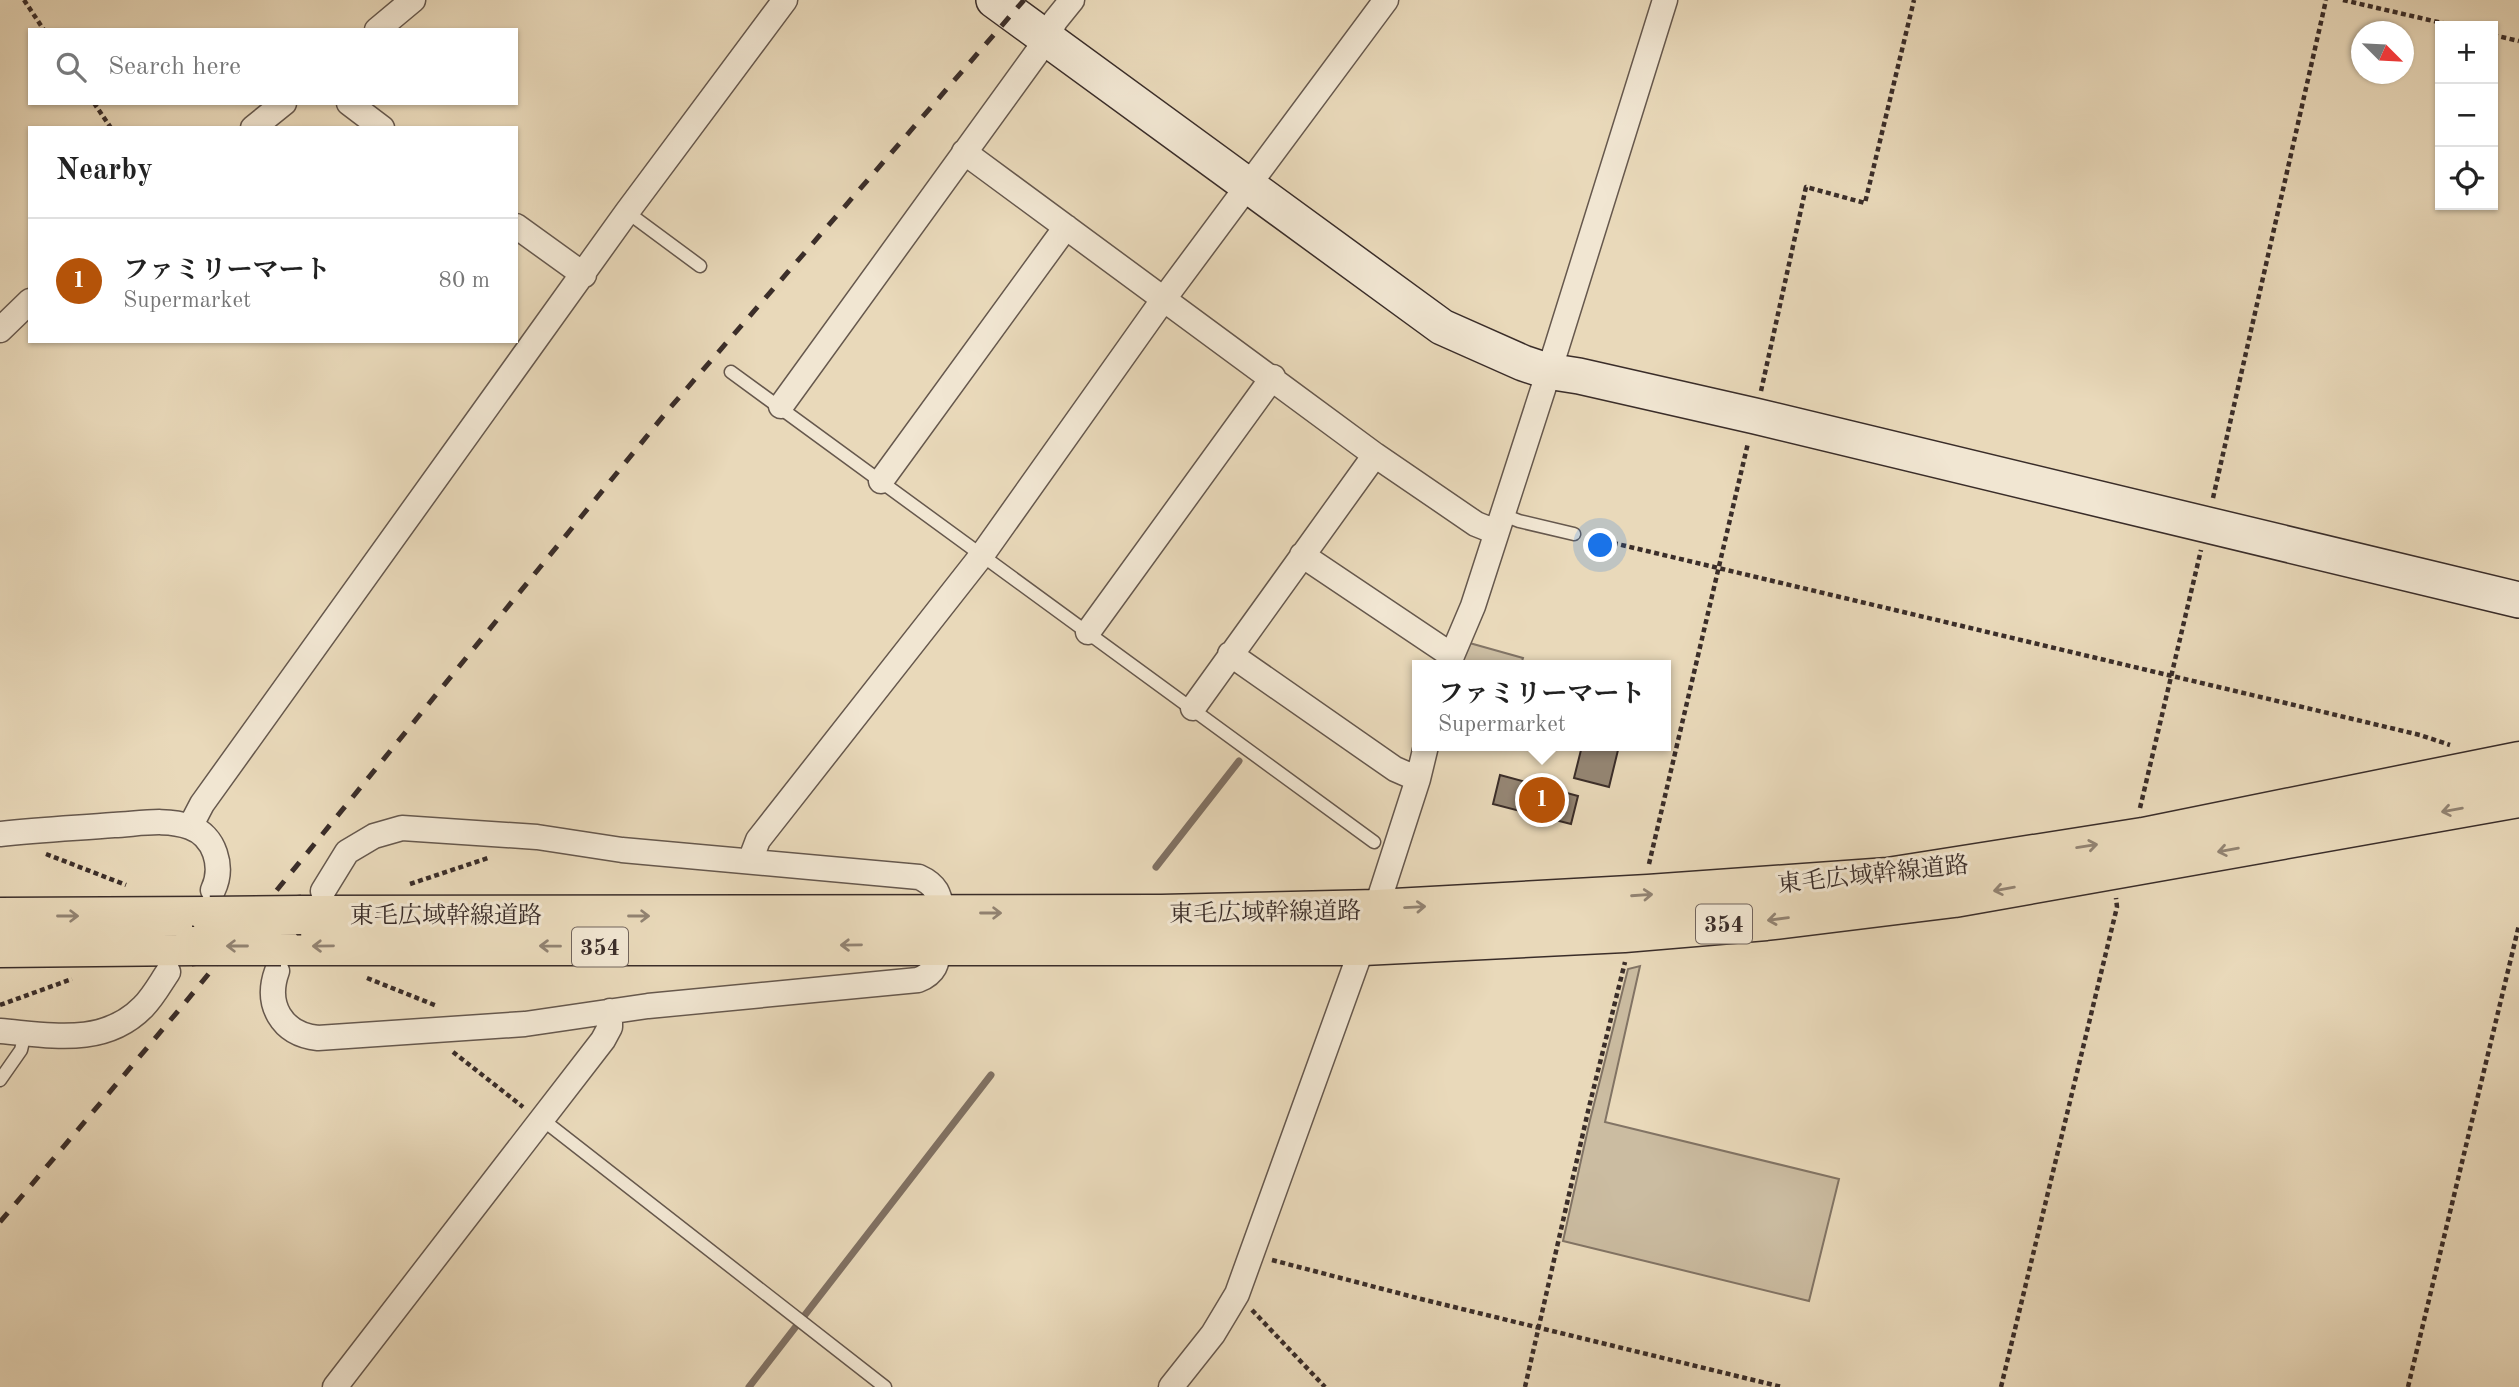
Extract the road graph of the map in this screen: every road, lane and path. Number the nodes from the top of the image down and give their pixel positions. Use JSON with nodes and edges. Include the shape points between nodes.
{"nodes":[{"id":1,"x":24,"y":0,"type":"edge"},
{"id":2,"x":413,"y":0,"type":"edge"},
{"id":3,"x":785,"y":0,"type":"edge"},
{"id":4,"x":994,"y":0,"type":"edge"},
{"id":5,"x":1072,"y":0,"type":"edge"},
{"id":6,"x":1386,"y":0,"type":"edge"},
{"id":7,"x":1665,"y":0,"type":"edge"},
{"id":8,"x":1914,"y":0,"type":"edge"},
{"id":9,"x":2326,"y":0,"type":"edge"},
{"id":10,"x":2343,"y":0,"type":"edge"},
{"id":11,"x":2435,"y":21,"type":"edge"},
{"id":12,"x":43,"y":28,"type":"edge"},
{"id":13,"x":379,"y":28,"type":"edge"},
{"id":14,"x":2498,"y":36,"type":"edge"},
{"id":15,"x":1047,"y":39,"type":"junction"},
{"id":16,"x":2519,"y":41,"type":"edge"},
{"id":17,"x":95,"y":105,"type":"edge"},
{"id":18,"x":282,"y":105,"type":"edge"},
{"id":19,"x":352,"y":105,"type":"edge"},
{"id":20,"x":110,"y":126,"type":"edge"},
{"id":21,"x":255,"y":126,"type":"edge"},
{"id":22,"x":379,"y":126,"type":"edge"},
{"id":23,"x":964,"y":152,"type":"junction"},
{"id":24,"x":1248,"y":187,"type":"junction"},
{"id":25,"x":627,"y":212,"type":"junction"},
{"id":26,"x":518,"y":227,"type":"edge"},
{"id":27,"x":1066,"y":227,"type":"junction"},
{"id":28,"x":700,"y":266,"type":"dead end"},
{"id":29,"x":584,"y":275,"type":"junction"},
{"id":30,"x":1163,"y":300,"type":"junction"},
{"id":31,"x":28,"y":303,"type":"edge"},
{"id":32,"x":0,"y":330,"type":"edge"},
{"id":33,"x":1547,"y":371,"type":"junction"},
{"id":34,"x":731,"y":372,"type":"dead end"},
{"id":35,"x":1273,"y":377,"type":"junction"},
{"id":36,"x":781,"y":406,"type":"junction"},
{"id":37,"x":1755,"y":416,"type":"junction"},
{"id":38,"x":1375,"y":455,"type":"junction"},
{"id":39,"x":881,"y":481,"type":"junction"},
{"id":40,"x":1498,"y":523,"type":"junction"},
{"id":41,"x":2207,"y":525,"type":"junction"},
{"id":42,"x":1574,"y":534,"type":"joint"},
{"id":43,"x":982,"y":555,"type":"junction"},
{"id":44,"x":1302,"y":555,"type":"junction"},
{"id":45,"x":1720,"y":567,"type":"junction"},
{"id":46,"x":2519,"y":600,"type":"edge"},
{"id":47,"x":1088,"y":632,"type":"junction"},
{"id":48,"x":1230,"y":654,"type":"junction"},
{"id":49,"x":1449,"y":660,"type":"edge"},
{"id":50,"x":2172,"y":676,"type":"junction"},
{"id":51,"x":1193,"y":708,"type":"junction"},
{"id":52,"x":1425,"y":751,"type":"edge"},
{"id":53,"x":2519,"y":761,"type":"edge"},
{"id":54,"x":2457,"y":775,"type":"junction"},
{"id":55,"x":1418,"y":779,"type":"junction"},
{"id":56,"x":2144,"y":792,"type":"dead end"},
{"id":57,"x":2519,"y":798,"type":"edge"},
{"id":58,"x":190,"y":827,"type":"junction"},
{"id":59,"x":0,"y":834,"type":"edge"},
{"id":60,"x":1374,"y":842,"type":"dead end"},
{"id":61,"x":41,"y":852,"type":"dead end"},
{"id":62,"x":495,"y":855,"type":"dead end"},
{"id":63,"x":750,"y":861,"type":"junction"},
{"id":64,"x":1649,"y":861,"type":"dead end"},
{"id":65,"x":415,"y":882,"type":"dead end"},
{"id":66,"x":123,"y":884,"type":"dead end"},
{"id":67,"x":2116,"y":899,"type":"dead end"},
{"id":68,"x":312,"y":903,"type":"junction"},
{"id":69,"x":1376,"y":909,"type":"junction"},
{"id":70,"x":0,"y":917,"type":"edge"},
{"id":71,"x":2519,"y":925,"type":"edge"},
{"id":72,"x":942,"y":929,"type":"junction"},
{"id":73,"x":196,"y":931,"type":"junction"},
{"id":74,"x":1363,"y":946,"type":"junction"},
{"id":75,"x":0,"y":948,"type":"edge"},
{"id":76,"x":279,"y":959,"type":"junction"},
{"id":77,"x":1625,"y":961,"type":"dead end"},
{"id":78,"x":78,"y":977,"type":"dead end"},
{"id":79,"x":364,"y":977,"type":"dead end"},
{"id":80,"x":0,"y":1005,"type":"edge"},
{"id":81,"x":610,"y":1011,"type":"junction"},
{"id":82,"x":436,"y":1019,"type":"junction"},
{"id":83,"x":0,"y":1031,"type":"edge"},
{"id":84,"x":25,"y":1033,"type":"junction"},
{"id":85,"x":0,"y":1080,"type":"edge"},
{"id":86,"x":543,"y":1120,"type":"junction"},
{"id":87,"x":1251,"y":1255,"type":"junction"},
{"id":88,"x":1237,"y":1294,"type":"junction"},
{"id":89,"x":1538,"y":1328,"type":"junction"},
{"id":90,"x":335,"y":1387,"type":"edge"},
{"id":91,"x":885,"y":1387,"type":"edge"},
{"id":92,"x":1171,"y":1387,"type":"edge"},
{"id":93,"x":1325,"y":1387,"type":"edge"},
{"id":94,"x":1525,"y":1387,"type":"edge"},
{"id":95,"x":1782,"y":1387,"type":"edge"},
{"id":96,"x":2001,"y":1387,"type":"edge"},
{"id":97,"x":2408,"y":1387,"type":"edge"}],
"edges":[{"from":1,"to":12,"type":"path"},
{"from":2,"to":13,"type":"street"},
{"from":3,"to":25,"type":"street"},
{"from":4,"to":15,"type":"street"},
{"from":5,"to":15,"type":"street"},
{"from":6,"to":24,"type":"street"},
{"from":7,"to":33,"type":"street"},
{"from":8,"to":37,"type":"path","via":[[1866,203],[1806,187]]},
{"from":9,"to":41,"type":"path"},
{"from":10,"to":11,"type":"path"},
{"from":14,"to":16,"type":"path"},
{"from":15,"to":23,"type":"street"},
{"from":15,"to":24,"type":"street"},
{"from":17,"to":20,"type":"path"},
{"from":18,"to":21,"type":"street"},
{"from":19,"to":22,"type":"street"},
{"from":23,"to":27,"type":"street"},
{"from":23,"to":36,"type":"street"},
{"from":24,"to":30,"type":"street"},
{"from":24,"to":33,"type":"street","via":[[1442,327]]},
{"from":25,"to":28,"type":"lane"},
{"from":25,"to":29,"type":"street"},
{"from":26,"to":29,"type":"street"},
{"from":27,"to":30,"type":"street"},
{"from":27,"to":39,"type":"street"},
{"from":29,"to":58,"type":"street","via":[[202,804]]},
{"from":30,"to":35,"type":"street"},
{"from":30,"to":43,"type":"street"},
{"from":31,"to":32,"type":"street"},
{"from":33,"to":37,"type":"street"},
{"from":33,"to":40,"type":"street"},
{"from":34,"to":36,"type":"lane"},
{"from":35,"to":38,"type":"street"},
{"from":35,"to":47,"type":"street"},
{"from":36,"to":39,"type":"lane"},
{"from":37,"to":41,"type":"street"},
{"from":37,"to":45,"type":"path"},
{"from":38,"to":40,"type":"street","via":[[1476,524]]},
{"from":38,"to":44,"type":"street"},
{"from":39,"to":43,"type":"lane"},
{"from":40,"to":42,"type":"lane","via":[[1519,521]]},
{"from":40,"to":49,"type":"street"},
{"from":41,"to":46,"type":"street"},
{"from":41,"to":50,"type":"path"},
{"from":42,"to":45,"type":"path"},
{"from":43,"to":47,"type":"lane"},
{"from":43,"to":63,"type":"street","via":[[758,840]]},
{"from":44,"to":48,"type":"street"},
{"from":44,"to":49,"type":"street"},
{"from":45,"to":50,"type":"path"},
{"from":45,"to":64,"type":"path"},
{"from":47,"to":51,"type":"lane"},
{"from":48,"to":51,"type":"street"},
{"from":48,"to":55,"type":"street","via":[[1395,769]]},
{"from":50,"to":54,"type":"path","via":[[2444,742],[2455,754]]},
{"from":50,"to":56,"type":"path"},
{"from":51,"to":60,"type":"lane"},
{"from":52,"to":55,"type":"street"},
{"from":53,"to":54,"type":"highway","name":"東毛広域幹線道路","number":"354"},
{"from":69,"to":54,"type":"highway","name":"東毛広域幹線道路","number":"354","one_way":true,"via":[[1888,877],[2143,837]]},
{"from":55,"to":69,"type":"street"},
{"from":57,"to":74,"type":"highway","name":"東毛広域幹線道路","number":"354","one_way":true,"via":[[1941,900],[1624,933]]},
{"from":58,"to":59,"type":"street","via":[[158,823]]},
{"from":58,"to":73,"type":"street","via":[[204,834],[218,861]]},
{"from":61,"to":66,"type":"path"},
{"from":62,"to":65,"type":"path"},
{"from":63,"to":68,"type":"street","via":[[537,837],[402,828],[374,836],[346,852]]},
{"from":63,"to":72,"type":"street","via":[[919,877],[939,893]]},
{"from":67,"to":96,"type":"path"},
{"from":68,"to":72,"type":"highway","name":"東毛広域幹線道路","number":"354","one_way":true},
{"from":68,"to":73,"type":"highway","name":"東毛広域幹線道路","number":"354","bridge":true},
{"from":72,"to":69,"type":"highway","name":"東毛広域幹線道路","number":"354","one_way":true,"via":[[1161,914]]},
{"from":69,"to":74,"type":"street"},
{"from":70,"to":73,"type":"highway","name":"東毛広域幹線道路","number":"354","one_way":true},
{"from":71,"to":97,"type":"path"},
{"from":72,"to":74,"type":"highway","name":"東毛広域幹線道路","number":"354"},
{"from":72,"to":76,"type":"highway","name":"東毛広域幹線道路","number":"354","one_way":true,"via":[[677,947]]},
{"from":72,"to":81,"type":"street","via":[[933,972],[918,980]]},
{"from":73,"to":75,"type":"highway","name":"東毛広域幹線道路","number":"354"},
{"from":76,"to":73,"type":"highway","name":"東毛広域幹線道路","number":"354","one_way":true,"bridge":true},
{"from":73,"to":84,"type":"street","via":[[142,1009],[108,1031],[81,1036]]},
{"from":74,"to":87,"type":"street"},
{"from":76,"to":82,"type":"street","via":[[273,1002],[284,1021],[300,1034],[318,1038]]},
{"from":77,"to":89,"type":"path"},
{"from":78,"to":80,"type":"path"},
{"from":79,"to":82,"type":"path"},
{"from":81,"to":82,"type":"street","via":[[524,1024]]},
{"from":81,"to":86,"type":"street","via":[[610,1027],[603,1040]]},
{"from":82,"to":86,"type":"path","via":[[441,1042]]},
{"from":83,"to":84,"type":"street"},
{"from":84,"to":85,"type":"lane","via":[[21,1050]]},
{"from":86,"to":90,"type":"street"},
{"from":86,"to":91,"type":"lane"},
{"from":87,"to":88,"type":"street"},
{"from":87,"to":89,"type":"path"},
{"from":88,"to":92,"type":"street","via":[[1213,1334]]},
{"from":88,"to":93,"type":"path"},
{"from":89,"to":94,"type":"path"},
{"from":89,"to":95,"type":"path"}]}
